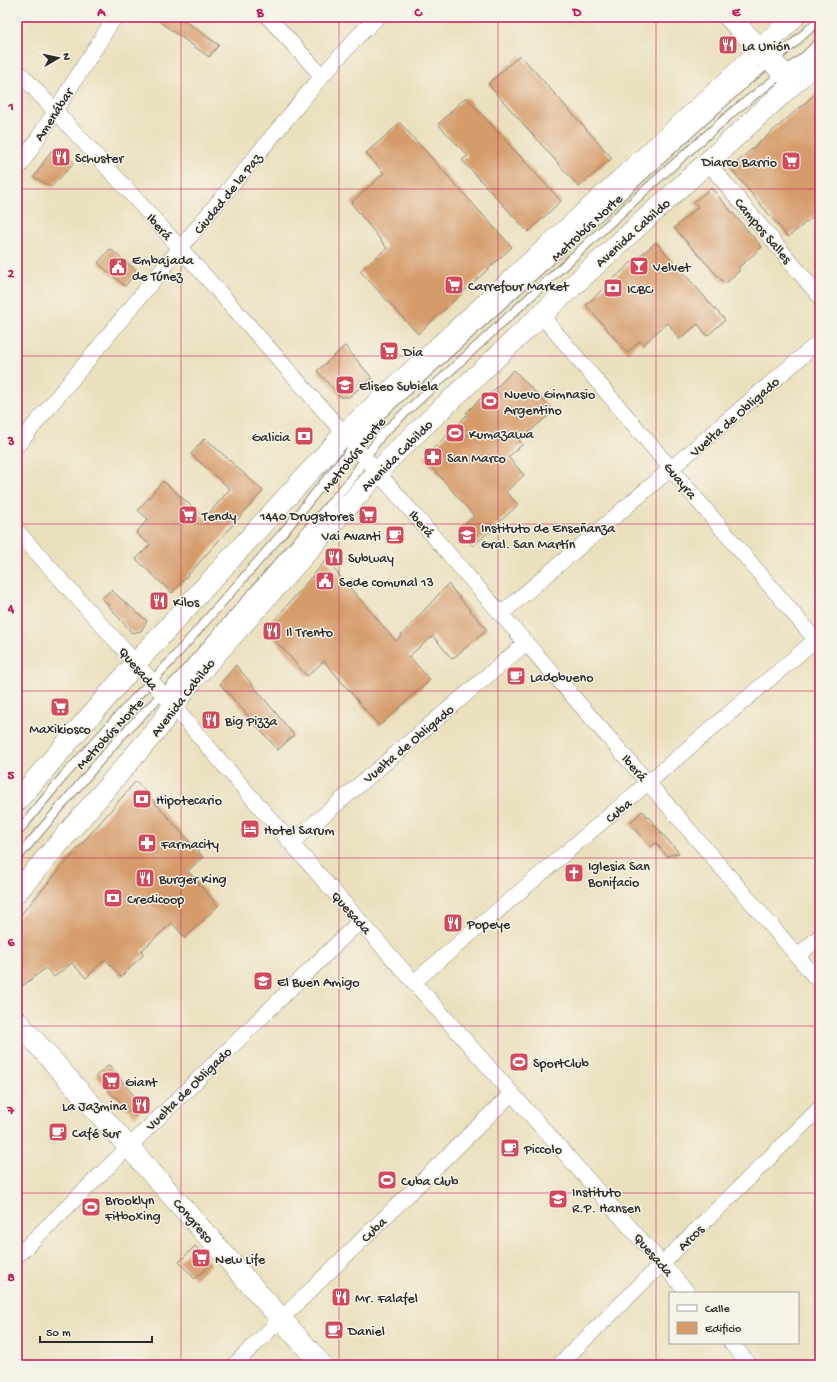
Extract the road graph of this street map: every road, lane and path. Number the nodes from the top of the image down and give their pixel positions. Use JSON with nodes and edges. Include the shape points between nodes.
{"nodes":[{"id":1,"x":115,"y":17,"type":"edge"},
{"id":2,"x":268,"y":17,"type":"edge"},
{"id":3,"x":378,"y":17,"type":"edge"},
{"id":4,"x":729,"y":17,"type":"edge"},
{"id":5,"x":794,"y":17,"type":"edge"},
{"id":6,"x":820,"y":19,"type":"edge"},
{"id":7,"x":820,"y":41,"type":"edge"},
{"id":8,"x":820,"y":59,"type":"edge"},
{"id":9,"x":780,"y":65,"type":"junction"},
{"id":10,"x":17,"y":70,"type":"edge"},
{"id":11,"x":322,"y":76,"type":"junction"},
{"id":12,"x":56,"y":111,"type":"junction"},
{"id":13,"x":708,"y":163,"type":"junction"},
{"id":14,"x":17,"y":170,"type":"edge"},
{"id":15,"x":180,"y":249,"type":"junction"},
{"id":16,"x":820,"y":297,"type":"edge"},
{"id":17,"x":541,"y":315,"type":"junction"},
{"id":18,"x":820,"y":341,"type":"edge"},
{"id":19,"x":350,"y":439,"type":"junction"},
{"id":20,"x":17,"y":446,"type":"edge"},
{"id":21,"x":372,"y":464,"type":"junction"},
{"id":22,"x":672,"y":469,"type":"junction"},
{"id":23,"x":17,"y":532,"type":"edge"},
{"id":24,"x":501,"y":614,"type":"junction"},
{"id":25,"x":818,"y":640,"type":"edge"},
{"id":26,"x":526,"y":643,"type":"junction"},
{"id":27,"x":136,"y":663,"type":"junction"},
{"id":28,"x":151,"y":682,"type":"junction"},
{"id":29,"x":167,"y":701,"type":"junction"},
{"id":30,"x":649,"y":783,"type":"junction"},
{"id":31,"x":17,"y":801,"type":"edge"},
{"id":32,"x":17,"y":833,"type":"edge"},
{"id":33,"x":291,"y":843,"type":"junction"},
{"id":34,"x":17,"y":858,"type":"edge"},
{"id":35,"x":17,"y":892,"type":"edge"},
{"id":36,"x":360,"y":921,"type":"junction"},
{"id":37,"x":820,"y":936,"type":"edge"},
{"id":38,"x":798,"y":956,"type":"junction"},
{"id":39,"x":414,"y":982,"type":"junction"},
{"id":40,"x":820,"y":982,"type":"edge"},
{"id":41,"x":17,"y":1021,"type":"edge"},
{"id":42,"x":512,"y":1093,"type":"junction"},
{"id":43,"x":820,"y":1108,"type":"edge"},
{"id":44,"x":129,"y":1146,"type":"junction"},
{"id":45,"x":17,"y":1256,"type":"edge"},
{"id":46,"x":663,"y":1264,"type":"junction"},
{"id":47,"x":687,"y":1292,"type":"edge"},
{"id":48,"x":281,"y":1318,"type":"junction"},
{"id":49,"x":732,"y":1344,"type":"edge"},
{"id":50,"x":234,"y":1365,"type":"edge"},
{"id":51,"x":322,"y":1365,"type":"edge"},
{"id":52,"x":559,"y":1365,"type":"edge"},
{"id":53,"x":750,"y":1365,"type":"edge"}],
"edges":[{"from":1,"to":12,"type":"street","name":"Amenábar"},
{"from":2,"to":11,"type":"street"},
{"from":3,"to":11,"type":"street","name":"Ciudad de la Paz"},
{"from":4,"to":9,"type":"main road"},
{"from":5,"to":9,"type":"main road","name":"Avenida Cabildo"},
{"from":6,"to":9,"type":"lane","name":"Metrobús Norte","via":[[791,46]]},
{"from":7,"to":9,"type":"lane","name":"Metrobús Norte"},
{"from":8,"to":9,"type":"main road","name":"Avenida Cabildo"},
{"from":9,"to":13,"type":"main road","name":"Avenida Cabildo"},
{"from":9,"to":19,"type":"main road","name":"Avenida Cabildo","via":[[740,71]]},
{"from":9,"to":21,"type":"lane","name":"Metrobús Norte","via":[[735,110],[648,187],[382,434]]},
{"from":10,"to":12,"type":"street","name":"Iberá"},
{"from":11,"to":15,"type":"street","name":"Ciudad de la Paz"},
{"from":12,"to":14,"type":"street","name":"Amenábar"},
{"from":12,"to":15,"type":"street","name":"Iberá"},
{"from":13,"to":16,"type":"street","name":"Campos Salles"},
{"from":13,"to":17,"type":"main road","name":"Avenida Cabildo"},
{"from":15,"to":19,"type":"street","name":"Iberá"},
{"from":15,"to":20,"type":"street","name":"Ciudad de la Paz"},
{"from":17,"to":21,"type":"main road","name":"Avenida Cabildo"},
{"from":17,"to":22,"type":"street","name":"Guayra"},
{"from":18,"to":22,"type":"street","name":"Vuelta de Obligado"},
{"from":19,"to":21,"type":"street","name":"Iberá"},
{"from":19,"to":27,"type":"main road","name":"Avenida Cabildo"},
{"from":19,"to":28,"type":"lane","name":"Metrobús Norte","via":[[287,528]]},
{"from":21,"to":24,"type":"street","name":"Iberá"},
{"from":21,"to":29,"type":"main road","name":"Avenida Cabildo","via":[[188,686]]},
{"from":22,"to":24,"type":"street","name":"Vuelta de Obligado"},
{"from":22,"to":25,"type":"street","name":"Guayra"},
{"from":23,"to":27,"type":"street","name":"Quesada"},
{"from":24,"to":26,"type":"street","name":"Iberá"},
{"from":25,"to":30,"type":"street","name":"Cuba"},
{"from":26,"to":30,"type":"street","name":"Iberá"},
{"from":26,"to":33,"type":"street","name":"Vuelta de Obligado"},
{"from":27,"to":28,"type":"street","name":"Quesada"},
{"from":27,"to":31,"type":"main road","name":"Avenida Cabildo"},
{"from":28,"to":29,"type":"street","name":"Quesada"},
{"from":28,"to":32,"type":"lane","name":"Metrobús Norte","via":[[68,772]]},
{"from":29,"to":33,"type":"street","name":"Quesada"},
{"from":29,"to":34,"type":"lane","name":"Metrobús Norte","via":[[120,737]]},
{"from":29,"to":35,"type":"main road","name":"Avenida Cabildo","via":[[158,728]]},
{"from":30,"to":38,"type":"street","name":"Iberá"},
{"from":30,"to":39,"type":"street","name":"Cuba"},
{"from":33,"to":36,"type":"street","name":"Quesada"},
{"from":36,"to":39,"type":"street","name":"Quesada"},
{"from":36,"to":44,"type":"street","name":"Vuelta de Obligado"},
{"from":37,"to":38,"type":"street"},
{"from":38,"to":40,"type":"street","name":"Iberá"},
{"from":39,"to":42,"type":"street","name":"Quesada"},
{"from":41,"to":44,"type":"main road","name":"Congreso"},
{"from":42,"to":46,"type":"street","name":"Quesada"},
{"from":42,"to":48,"type":"street","name":"Cuba"},
{"from":43,"to":46,"type":"street","name":"Arcos"},
{"from":44,"to":45,"type":"street","name":"Vuelta de Obligado"},
{"from":44,"to":48,"type":"main road","name":"Congreso"},
{"from":46,"to":47,"type":"street","name":"Quesada"},
{"from":46,"to":52,"type":"street","name":"Arcos"},
{"from":48,"to":50,"type":"street","name":"Cuba"},
{"from":48,"to":51,"type":"main road","name":"Congreso"},
{"from":49,"to":53,"type":"street"}]}
